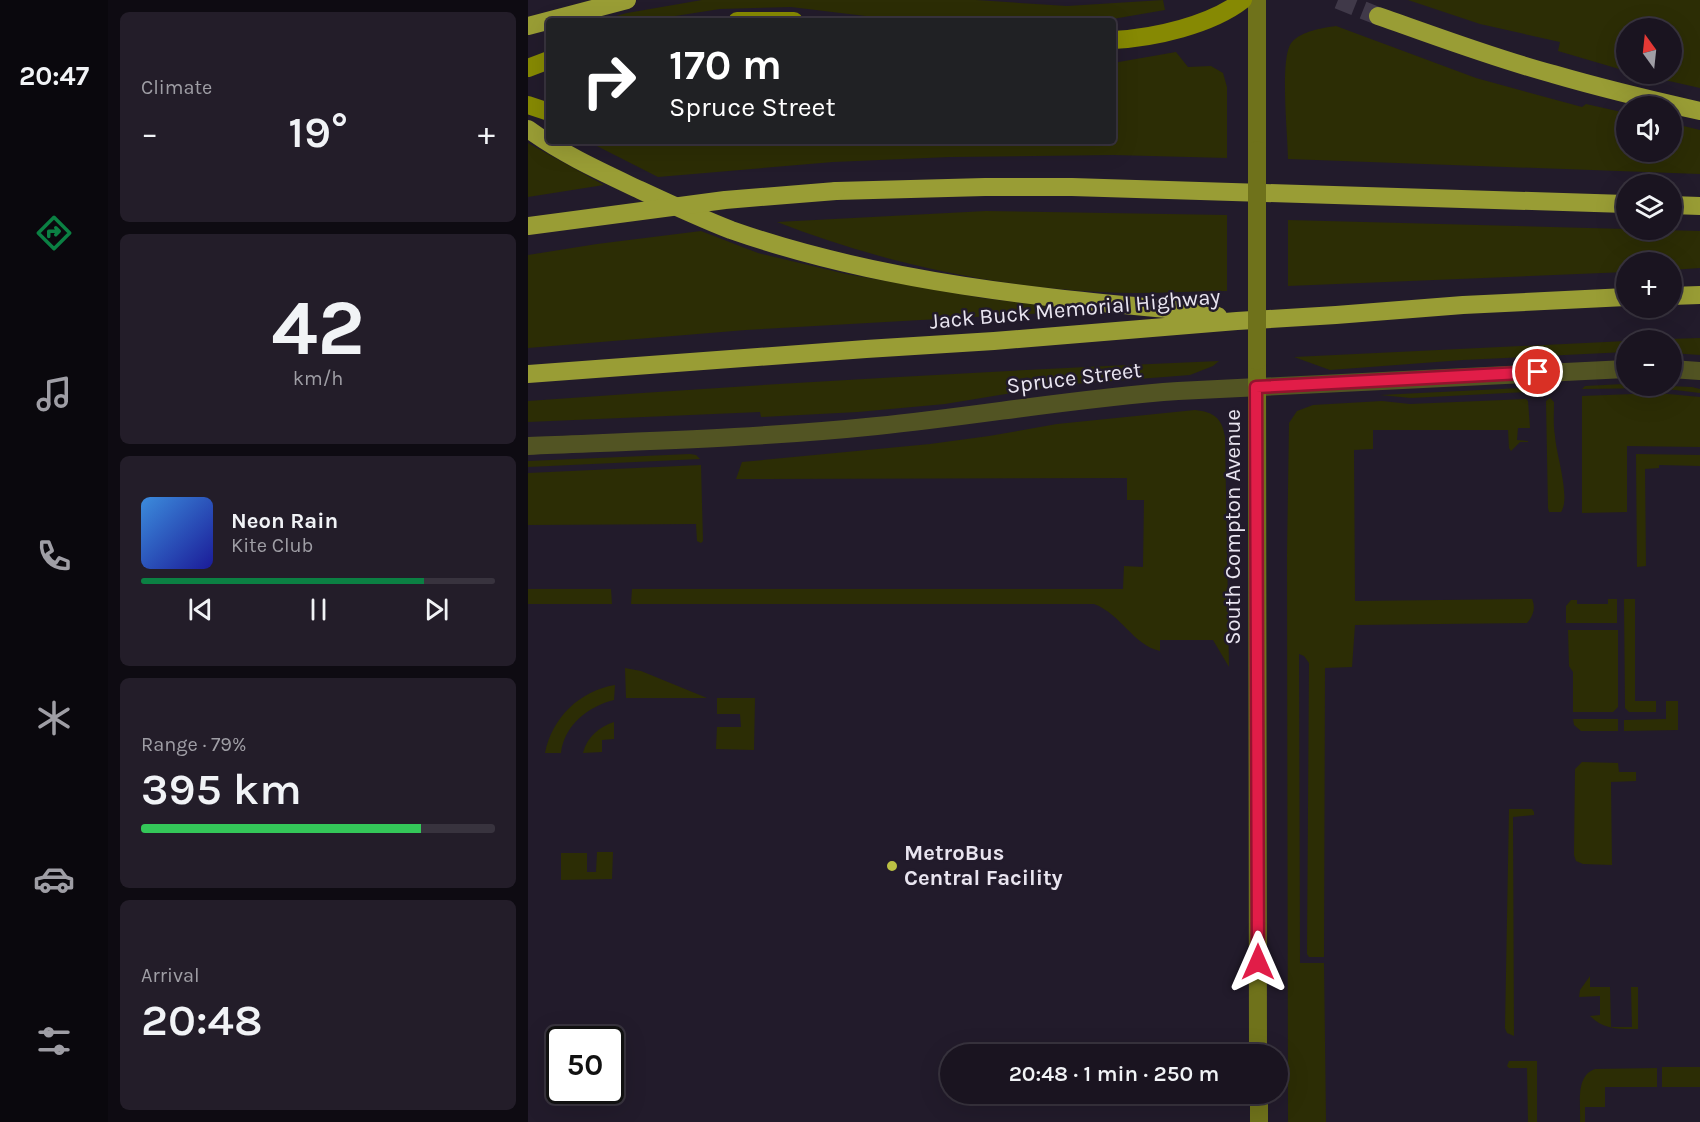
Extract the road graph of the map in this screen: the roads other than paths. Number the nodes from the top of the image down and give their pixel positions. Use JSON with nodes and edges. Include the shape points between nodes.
{"nodes":[{"id":1,"x":627,"y":0,"type":"edge"},
{"id":2,"x":1244,"y":0,"type":"edge"},
{"id":3,"x":1257,"y":0,"type":"edge"},
{"id":4,"x":1378,"y":16,"type":"tunnel mouth"},
{"id":5,"x":558,"y":18,"type":"edge"},
{"id":6,"x":546,"y":21,"type":"edge"},
{"id":7,"x":528,"y":26,"type":"edge"},
{"id":8,"x":1136,"y":39,"type":"junction"},
{"id":9,"x":1116,"y":40,"type":"edge"},
{"id":10,"x":1116,"y":44,"type":"edge"},
{"id":11,"x":546,"y":61,"type":"edge"},
{"id":12,"x":528,"y":68,"type":"edge"},
{"id":13,"x":528,"y":105,"type":"edge"},
{"id":14,"x":546,"y":111,"type":"edge"},
{"id":15,"x":1700,"y":111,"type":"edge"},
{"id":16,"x":528,"y":129,"type":"edge"},
{"id":17,"x":546,"y":140,"type":"edge"},
{"id":18,"x":552,"y":144,"type":"edge"},
{"id":19,"x":1616,"y":204,"type":"edge"},
{"id":20,"x":1682,"y":205,"type":"edge"},
{"id":21,"x":1700,"y":206,"type":"edge"},
{"id":22,"x":528,"y":226,"type":"edge"},
{"id":23,"x":1700,"y":295,"type":"edge"},
{"id":24,"x":1682,"y":296,"type":"edge"},
{"id":25,"x":1616,"y":297,"type":"edge"},
{"id":26,"x":1237,"y":321,"type":"junction"},
{"id":27,"x":1616,"y":369,"type":"edge"},
{"id":28,"x":1682,"y":370,"type":"edge"},
{"id":29,"x":1700,"y":371,"type":"edge"},
{"id":30,"x":528,"y":374,"type":"edge"},
{"id":31,"x":1256,"y":387,"type":"junction"},
{"id":32,"x":528,"y":446,"type":"edge"},
{"id":33,"x":1258,"y":1044,"type":"edge"},
{"id":34,"x":1259,"y":1104,"type":"edge"},
{"id":35,"x":1259,"y":1122,"type":"edge"}],
"edges":[{"from":1,"to":5,"type":"highway"},
{"from":2,"to":8,"type":"main road","via":[[1213,19]]},
{"from":3,"to":31,"type":"main road","name":"South Compton Avenue","bridge":true},
{"from":4,"to":15,"type":"highway","via":[[1551,74]]},
{"from":6,"to":7,"type":"highway"},
{"from":8,"to":9,"type":"main road"},
{"from":8,"to":10,"type":"main road"},
{"from":11,"to":12,"type":"main road"},
{"from":13,"to":14,"type":"main road"},
{"from":16,"to":17,"type":"highway"},
{"from":18,"to":26,"type":"highway","via":[[730,229],[837,261],[1012,293],[1200,312]]},
{"from":19,"to":22,"type":"highway","bridge":true,"via":[[985,187],[836,191],[725,200]]},
{"from":20,"to":21,"type":"highway"},
{"from":23,"to":24,"type":"highway"},
{"from":25,"to":26,"type":"highway","name":"Jack Buck Memorial Highway"},
{"from":26,"to":30,"type":"highway","name":"Jack Buck Memorial Highway"},
{"from":27,"to":31,"type":"street","name":"Spruce Street"},
{"from":28,"to":29,"type":"street"},
{"from":31,"to":32,"type":"street","name":"Spruce Street","via":[[1113,396],[874,426]]},
{"from":31,"to":33,"type":"main road","name":"South Compton Avenue"},
{"from":34,"to":35,"type":"main road"}]}
